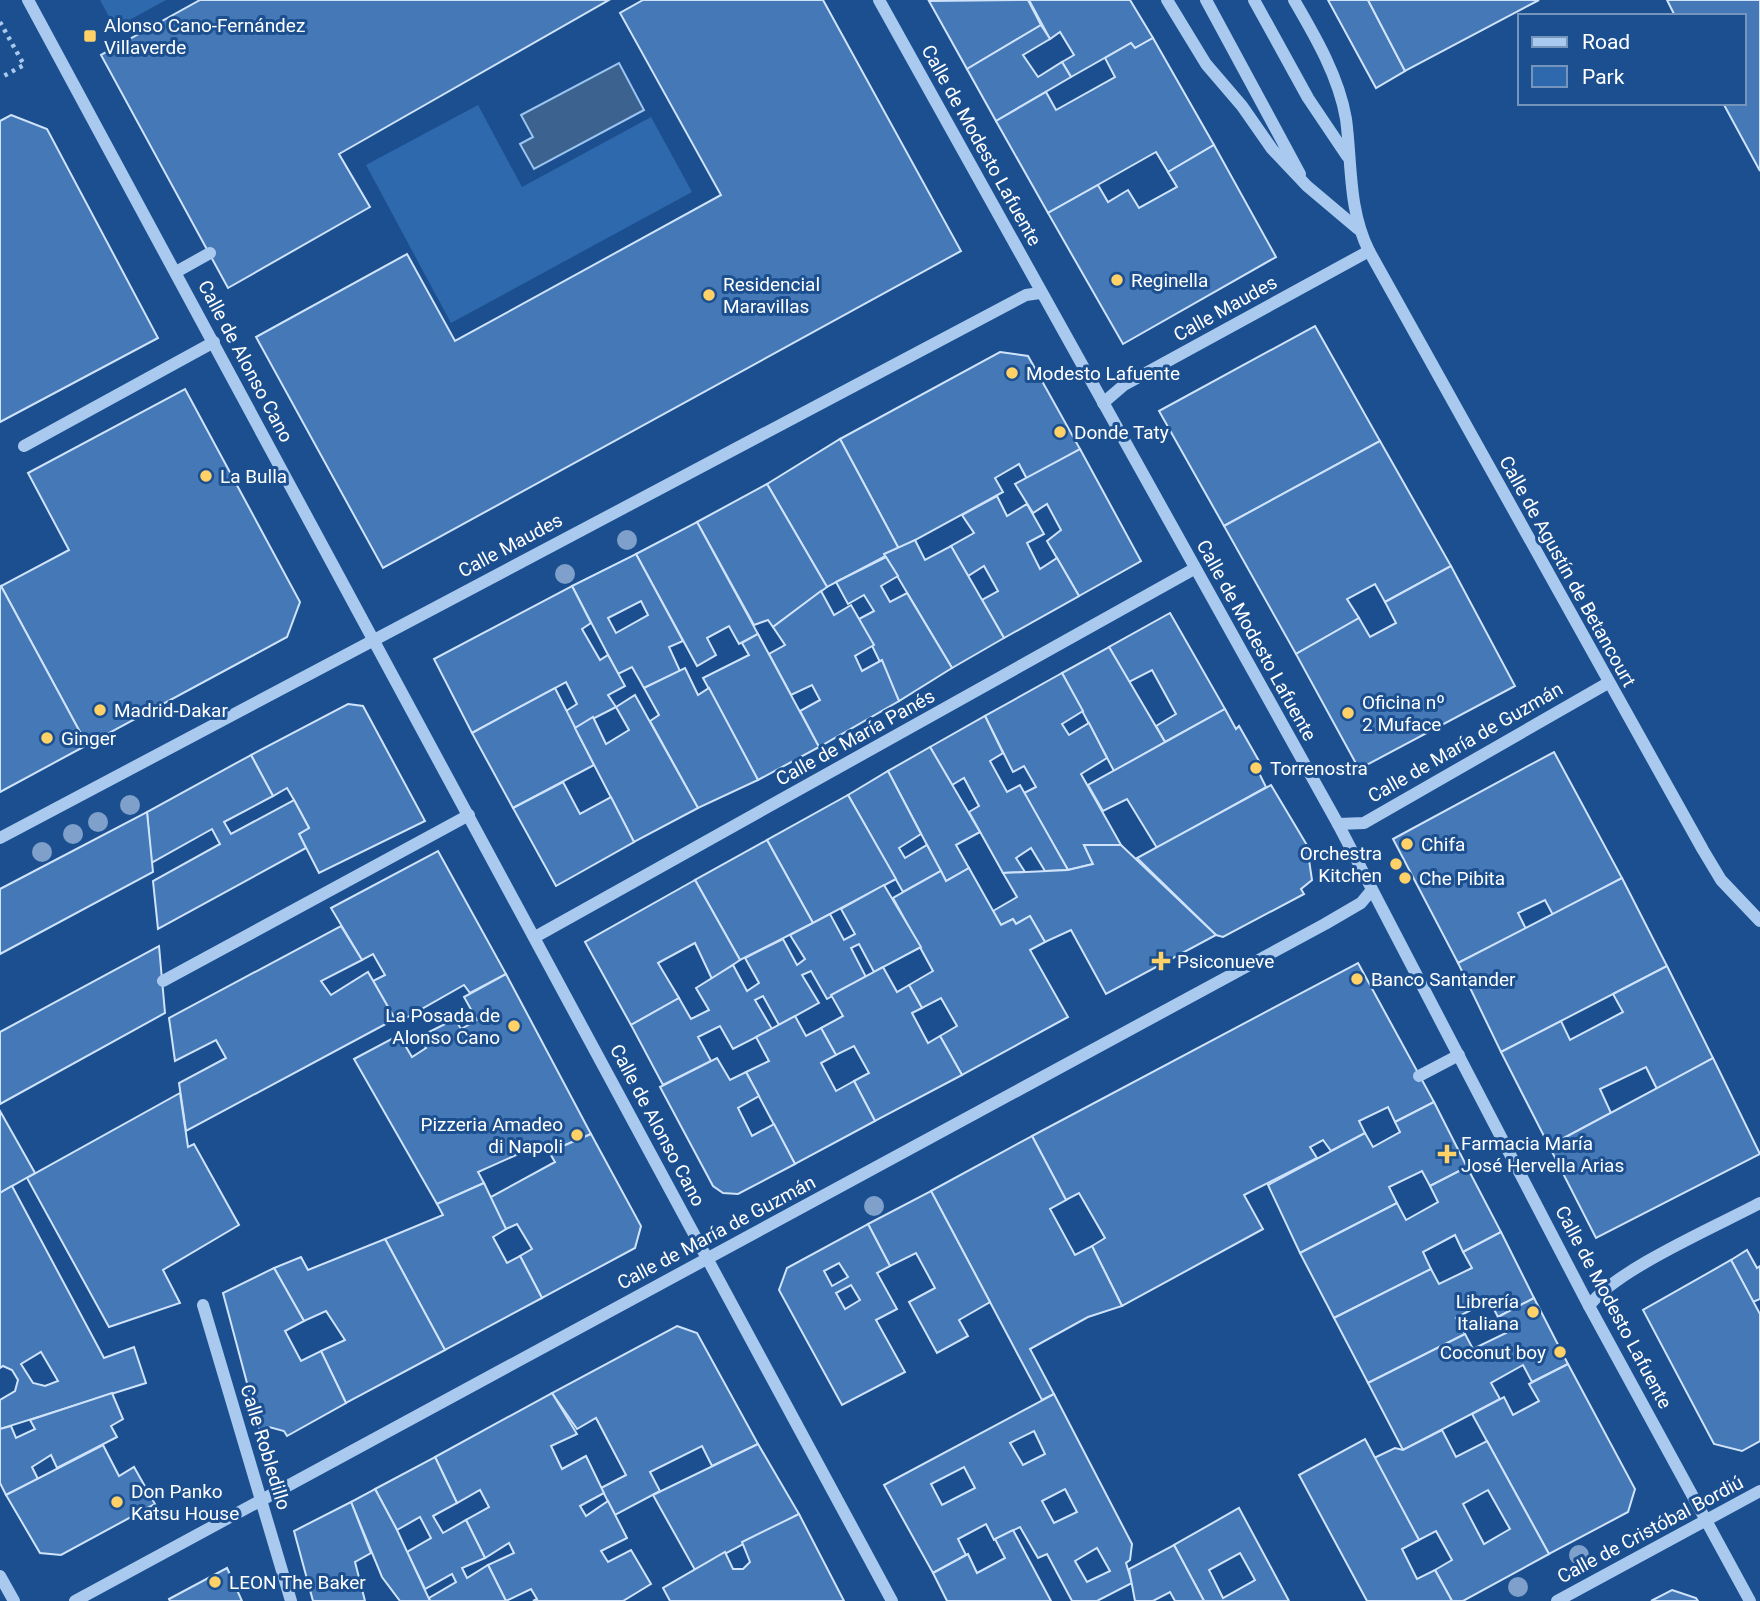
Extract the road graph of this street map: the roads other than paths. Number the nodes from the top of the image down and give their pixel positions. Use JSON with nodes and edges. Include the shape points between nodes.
{"nodes":[{"id":1,"x":28,"y":0,"type":"edge"},
{"id":2,"x":879,"y":0,"type":"edge"},
{"id":3,"x":1167,"y":0,"type":"edge"},
{"id":4,"x":1206,"y":0,"type":"edge"},
{"id":5,"x":1254,"y":0,"type":"edge"},
{"id":6,"x":1294,"y":0,"type":"edge"},
{"id":7,"x":1348,"y":156,"type":"junction"},
{"id":8,"x":1307,"y":186,"type":"junction"},
{"id":9,"x":1358,"y":229,"type":"junction"},
{"id":10,"x":1369,"y":251,"type":"junction"},
{"id":11,"x":210,"y":253,"type":"dead end"},
{"id":12,"x":176,"y":272,"type":"junction"},
{"id":13,"x":1040,"y":292,"type":"junction"},
{"id":14,"x":214,"y":342,"type":"junction"},
{"id":15,"x":1103,"y":402,"type":"junction"},
{"id":16,"x":24,"y":446,"type":"dead end"},
{"id":17,"x":1194,"y":569,"type":"junction"},
{"id":18,"x":374,"y":639,"type":"junction"},
{"id":19,"x":1608,"y":683,"type":"junction"},
{"id":20,"x":469,"y":816,"type":"junction"},
{"id":21,"x":1338,"y":824,"type":"junction"},
{"id":22,"x":0,"y":838,"type":"edge"},
{"id":23,"x":1371,"y":891,"type":"junction"},
{"id":24,"x":1760,"y":921,"type":"edge"},
{"id":25,"x":535,"y":937,"type":"junction"},
{"id":26,"x":163,"y":981,"type":"dead end"},
{"id":27,"x":1459,"y":1055,"type":"junction"},
{"id":28,"x":1419,"y":1076,"type":"dead end"},
{"id":29,"x":1760,"y":1203,"type":"edge"},
{"id":30,"x":708,"y":1258,"type":"junction"},
{"id":31,"x":203,"y":1305,"type":"dead end"},
{"id":32,"x":1589,"y":1306,"type":"junction"},
{"id":33,"x":1760,"y":1491,"type":"edge"},
{"id":34,"x":262,"y":1500,"type":"junction"},
{"id":35,"x":1706,"y":1520,"type":"junction"},
{"id":36,"x":0,"y":1576,"type":"edge"},
{"id":37,"x":14,"y":1601,"type":"edge"},
{"id":38,"x":75,"y":1601,"type":"edge"},
{"id":39,"x":291,"y":1601,"type":"edge"},
{"id":40,"x":892,"y":1601,"type":"edge"},
{"id":41,"x":1558,"y":1601,"type":"edge"},
{"id":42,"x":1750,"y":1601,"type":"edge"}],
"edges":[{"from":1,"to":12,"type":"street","name":"Calle de Alonso Cano"},
{"from":2,"to":13,"type":"street","name":"Calle de Modesto Lafuente","via":[[1003,217]]},
{"from":3,"to":8,"type":"street","name":"Calle de Agustín de Betancourt","via":[[1206,64]]},
{"from":4,"to":8,"type":"street","name":"Calle de Agustín de Betancourt"},
{"from":5,"to":7,"type":"street","name":"Calle de Agustín de Betancourt","via":[[1308,98]]},
{"from":6,"to":7,"type":"street","name":"Calle de Agustín de Betancourt","via":[[1321,46],[1346,117]]},
{"from":7,"to":9,"type":"street","name":"Calle de Agustín de Betancourt"},
{"from":8,"to":9,"type":"street","name":"Calle de Agustín de Betancourt"},
{"from":9,"to":10,"type":"street","name":"Calle de Agustín de Betancourt"},
{"from":10,"to":15,"type":"street","name":"Calle Maudes","via":[[1124,385]]},
{"from":10,"to":19,"type":"street","name":"Calle de Agustín de Betancourt"},
{"from":11,"to":12,"type":"street"},
{"from":12,"to":14,"type":"street","name":"Calle de Alonso Cano"},
{"from":13,"to":15,"type":"street","name":"Calle de Modesto Lafuente"},
{"from":13,"to":18,"type":"street","name":"Calle Maudes","via":[[1026,295]]},
{"from":14,"to":16,"type":"street"},
{"from":14,"to":18,"type":"street","name":"Calle de Alonso Cano"},
{"from":15,"to":17,"type":"street","name":"Calle de Modesto Lafuente"},
{"from":17,"to":21,"type":"street","name":"Calle de Modesto Lafuente"},
{"from":17,"to":25,"type":"street","name":"Calle de María Panés"},
{"from":18,"to":20,"type":"street","name":"Calle de Alonso Cano"},
{"from":18,"to":22,"type":"street","name":"Calle Maudes"},
{"from":19,"to":21,"type":"street","name":"Calle de María de Guzmán","via":[[1364,823]]},
{"from":19,"to":24,"type":"street","name":"Calle de Agustín de Betancourt","via":[[1721,880]]},
{"from":20,"to":25,"type":"street","name":"Calle de Alonso Cano"},
{"from":20,"to":26,"type":"street"},
{"from":21,"to":23,"type":"street","name":"Calle de Modesto Lafuente"},
{"from":23,"to":27,"type":"street","name":"Calle de Modesto Lafuente"},
{"from":23,"to":30,"type":"street","name":"Calle de María de Guzmán","via":[[1337,918]]},
{"from":25,"to":30,"type":"street","name":"Calle de Alonso Cano"},
{"from":27,"to":28,"type":"street"},
{"from":27,"to":32,"type":"street","name":"Calle de Modesto Lafuente"},
{"from":29,"to":32,"type":"street","via":[[1627,1274]]},
{"from":30,"to":34,"type":"street","name":"Calle de María de Guzmán"},
{"from":30,"to":40,"type":"street","name":"Calle de Alonso Cano"},
{"from":31,"to":34,"type":"street","name":"Calle Robledillo"},
{"from":32,"to":35,"type":"street","name":"Calle de Modesto Lafuente"},
{"from":33,"to":35,"type":"street","name":"Calle de Cristóbal Bordiú"},
{"from":34,"to":38,"type":"street","name":"Calle de María de Guzmán"},
{"from":34,"to":39,"type":"street","name":"Calle Robledillo"},
{"from":35,"to":41,"type":"street","name":"Calle de Cristóbal Bordiú"},
{"from":35,"to":42,"type":"street","name":"Calle de Modesto Lafuente"},
{"from":36,"to":37,"type":"street"}]}
